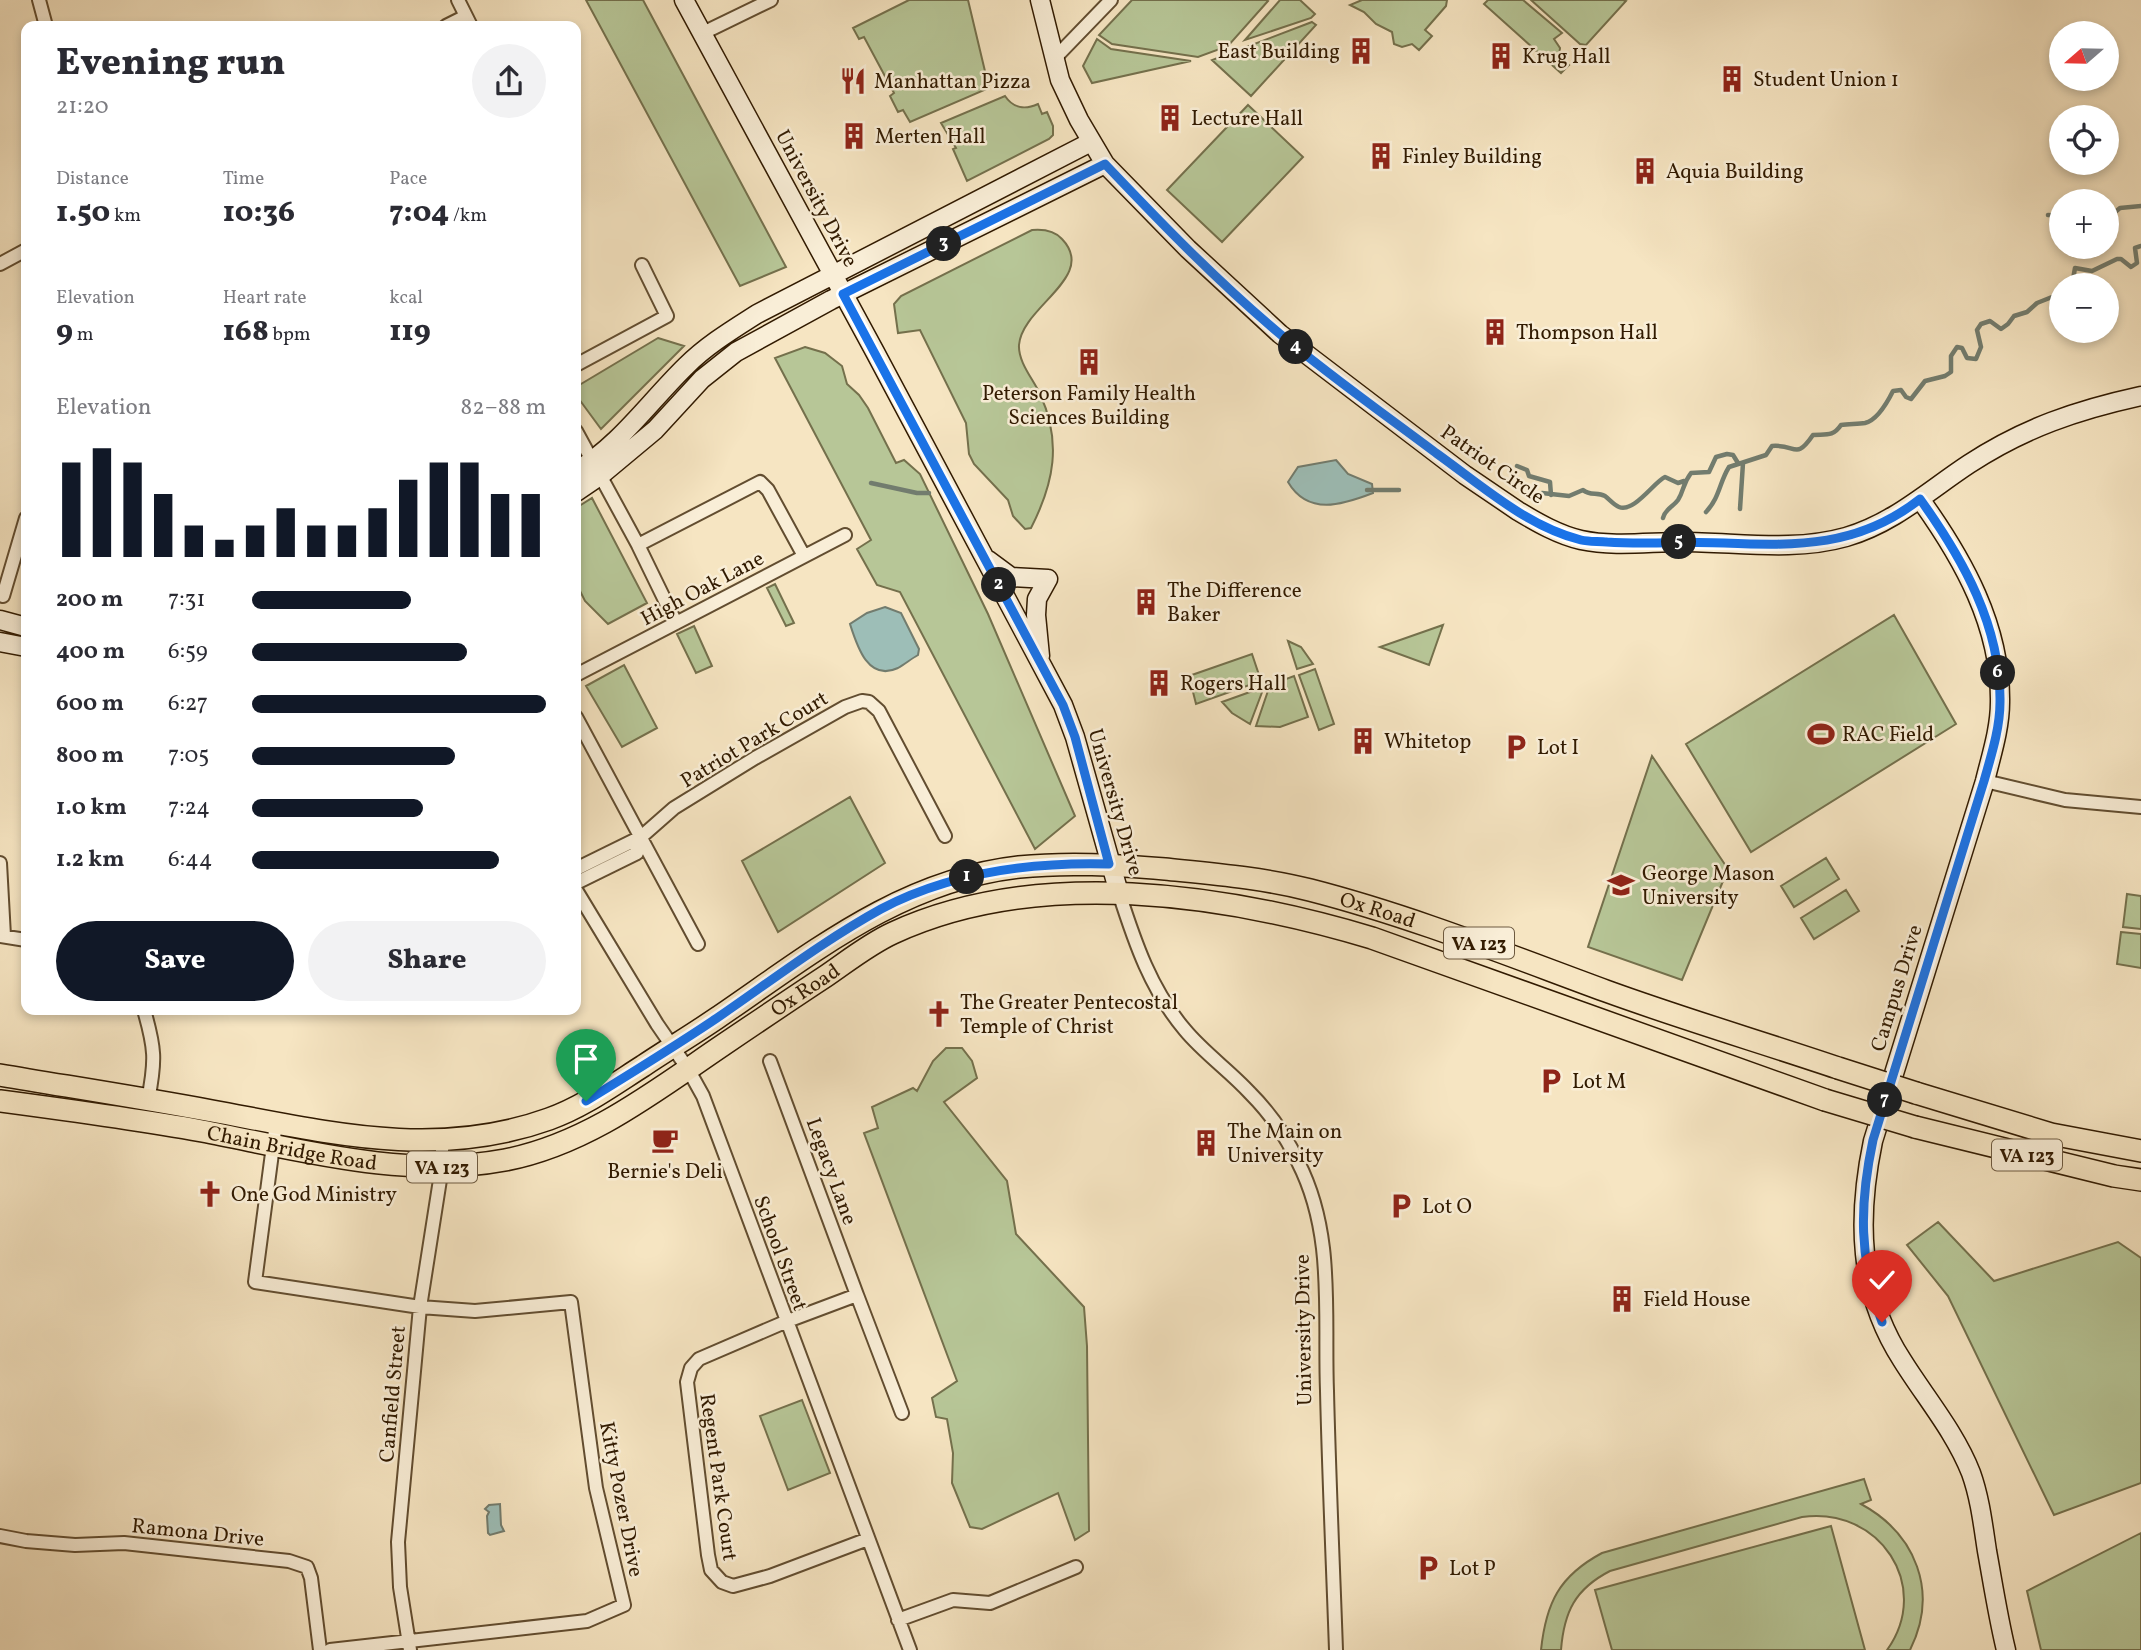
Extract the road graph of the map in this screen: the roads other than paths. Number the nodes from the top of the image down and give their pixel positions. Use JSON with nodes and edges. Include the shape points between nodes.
{"nodes":[{"id":1,"x":39,"y":0,"type":"edge"},
{"id":2,"x":458,"y":0,"type":"edge"},
{"id":3,"x":684,"y":0,"type":"edge"},
{"id":4,"x":771,"y":0,"type":"edge"},
{"id":5,"x":1040,"y":0,"type":"edge"},
{"id":6,"x":1111,"y":0,"type":"edge"},
{"id":7,"x":45,"y":21,"type":"edge"},
{"id":8,"x":468,"y":21,"type":"edge"},
{"id":9,"x":703,"y":33,"type":"junction"},
{"id":10,"x":1054,"y":59,"type":"junction"},
{"id":11,"x":1091,"y":142,"type":"junction"},
{"id":12,"x":1105,"y":164,"type":"junction"},
{"id":13,"x":21,"y":253,"type":"edge"},
{"id":14,"x":0,"y":264,"type":"edge"},
{"id":15,"x":642,"y":265,"type":"dead end"},
{"id":16,"x":832,"y":275,"type":"junction"},
{"id":17,"x":843,"y":294,"type":"junction"},
{"id":18,"x":581,"y":362,"type":"edge"},
{"id":19,"x":2141,"y":396,"type":"edge"},
{"id":20,"x":581,"y":440,"type":"edge"},
{"id":21,"x":597,"y":468,"type":"junction"},
{"id":22,"x":581,"y":470,"type":"edge"},
{"id":23,"x":581,"y":486,"type":"edge"},
{"id":24,"x":1920,"y":499,"type":"junction"},
{"id":25,"x":21,"y":535,"type":"edge"},
{"id":26,"x":845,"y":535,"type":"dead end"},
{"id":27,"x":638,"y":545,"type":"junction"},
{"id":28,"x":804,"y":556,"type":"junction"},
{"id":29,"x":984,"y":557,"type":"junction"},
{"id":30,"x":3,"y":596,"type":"dead end"},
{"id":31,"x":0,"y":620,"type":"edge"},
{"id":32,"x":676,"y":623,"type":"junction"},
{"id":33,"x":21,"y":625,"type":"edge"},
{"id":34,"x":0,"y":642,"type":"edge"},
{"id":35,"x":21,"y":647,"type":"edge"},
{"id":36,"x":1041,"y":664,"type":"junction"},
{"id":37,"x":581,"y":672,"type":"edge"},
{"id":38,"x":581,"y":726,"type":"edge"},
{"id":39,"x":1984,"y":781,"type":"junction"},
{"id":40,"x":2141,"y":807,"type":"edge"},
{"id":41,"x":945,"y":836,"type":"dead end"},
{"id":42,"x":641,"y":838,"type":"junction"},
{"id":43,"x":0,"y":863,"type":"edge"},
{"id":44,"x":1109,"y":864,"type":"junction"},
{"id":45,"x":581,"y":867,"type":"edge"},
{"id":46,"x":581,"y":881,"type":"edge"},
{"id":47,"x":1119,"y":893,"type":"junction"},
{"id":48,"x":581,"y":898,"type":"edge"},
{"id":49,"x":2,"y":936,"type":"edge"},
{"id":50,"x":21,"y":939,"type":"edge"},
{"id":51,"x":698,"y":944,"type":"dead end"},
{"id":52,"x":146,"y":1015,"type":"edge"},
{"id":53,"x":673,"y":1047,"type":"junction"},
{"id":54,"x":770,"y":1061,"type":"dead end"},
{"id":55,"x":688,"y":1069,"type":"junction"},
{"id":56,"x":0,"y":1075,"type":"edge"},
{"id":57,"x":148,"y":1100,"type":"junction"},
{"id":58,"x":0,"y":1101,"type":"edge"},
{"id":59,"x":276,"y":1122,"type":"junction"},
{"id":60,"x":442,"y":1141,"type":"junction"},
{"id":61,"x":274,"y":1144,"type":"junction"},
{"id":62,"x":2141,"y":1151,"type":"edge"},
{"id":63,"x":442,"y":1167,"type":"junction"},
{"id":64,"x":2141,"y":1180,"type":"edge"},
{"id":65,"x":857,"y":1295,"type":"junction"},
{"id":66,"x":420,"y":1307,"type":"junction"},
{"id":67,"x":785,"y":1322,"type":"junction"},
{"id":68,"x":902,"y":1413,"type":"dead end"},
{"id":69,"x":0,"y":1536,"type":"edge"},
{"id":70,"x":868,"y":1539,"type":"junction"},
{"id":71,"x":1076,"y":1567,"type":"dead end"},
{"id":72,"x":898,"y":1620,"type":"junction"},
{"id":73,"x":409,"y":1646,"type":"edge"},
{"id":74,"x":320,"y":1650,"type":"edge"},
{"id":75,"x":330,"y":1650,"type":"edge"},
{"id":76,"x":910,"y":1650,"type":"edge"},
{"id":77,"x":1336,"y":1650,"type":"edge"},
{"id":78,"x":2006,"y":1650,"type":"edge"}],
"edges":[{"from":1,"to":7,"type":"street"},
{"from":2,"to":8,"type":"street"},
{"from":3,"to":9,"type":"street","name":"University Drive"},
{"from":4,"to":9,"type":"street"},
{"from":5,"to":10,"type":"street","name":"Patriot Circle"},
{"from":6,"to":10,"type":"street"},
{"from":9,"to":16,"type":"street","name":"University Drive"},
{"from":10,"to":11,"type":"street","name":"Patriot Circle"},
{"from":11,"to":12,"type":"street","name":"Patriot Circle"},
{"from":11,"to":16,"type":"street"},
{"from":12,"to":17,"type":"street"},
{"from":12,"to":24,"type":"street","name":"Patriot Circle","via":[[1280,334],[1465,475],[1543,526],[1581,540],[1637,544],[1807,544],[1848,537],[1879,525]]},
{"from":13,"to":14,"type":"street"},
{"from":15,"to":18,"type":"street","via":[[667,316]]},
{"from":16,"to":17,"type":"street","name":"University Drive"},
{"from":16,"to":21,"type":"street","via":[[716,341],[687,365]]},
{"from":17,"to":21,"type":"street","via":[[736,352],[702,379],[655,430]]},
{"from":17,"to":29,"type":"street","name":"University Drive"},
{"from":19,"to":24,"type":"street","name":"Patriot Circle","via":[[2088,408],[2023,433]]},
{"from":20,"to":21,"type":"street"},
{"from":21,"to":22,"type":"street"},
{"from":21,"to":23,"type":"street"},
{"from":21,"to":27,"type":"street"},
{"from":24,"to":39,"type":"street","name":"Campus Drive","via":[[1966,572],[1990,629],[2000,703]]},
{"from":25,"to":30,"type":"street"},
{"from":26,"to":28,"type":"street","name":"High Oak Lane"},
{"from":27,"to":28,"type":"street","via":[[760,482]]},
{"from":27,"to":32,"type":"street"},
{"from":28,"to":32,"type":"street","name":"High Oak Lane"},
{"from":29,"to":36,"type":"street","name":"University Drive"},
{"from":29,"to":36,"type":"street","via":[[1011,577],[1048,579],[1037,599]]},
{"from":31,"to":33,"type":"street"},
{"from":32,"to":37,"type":"street","name":"High Oak Lane"},
{"from":34,"to":35,"type":"street"},
{"from":36,"to":44,"type":"street","name":"University Drive","via":[[1075,737]]},
{"from":38,"to":42,"type":"street"},
{"from":39,"to":40,"type":"street","via":[[2065,800]]},
{"from":39,"to":78,"type":"street","name":"Campus Drive","via":[[1873,1140],[1862,1231],[1865,1262],[1882,1322],[1954,1437],[1977,1491]]},
{"from":41,"to":42,"type":"street","name":"Patriot Park Court","via":[[879,711],[862,701],[674,808]]},
{"from":42,"to":45,"type":"street","name":"Patriot Park Court"},
{"from":42,"to":46,"type":"street","name":"Patriot Park Court","via":[[637,853]]},
{"from":42,"to":51,"type":"street"},
{"from":43,"to":49,"type":"street"},
{"from":44,"to":47,"type":"street","name":"University Drive"},
{"from":44,"to":53,"type":"main road","name":"Ox Road","number":"VA 123","via":[[1071,863],[991,872],[943,883],[884,908],[820,946]]},
{"from":44,"to":62,"type":"main road","name":"Ox Road","number":"VA 123","bridge":true,"via":[[1227,875],[1309,890],[1464,938],[1610,992],[1916,1093],[2050,1134]]},
{"from":47,"to":55,"type":"main road","name":"Ox Road","number":"VA 123","via":[[1014,898],[917,922],[868,947]]},
{"from":47,"to":64,"type":"main road","name":"Ox Road","number":"VA 123","bridge":true,"via":[[1263,910],[1350,931],[1825,1100]]},
{"from":47,"to":77,"type":"street","name":"University Drive","via":[[1138,952],[1158,993],[1188,1033],[1274,1121],[1300,1165],[1318,1213],[1326,1266]]},
{"from":48,"to":53,"type":"street","name":"School Street"},
{"from":49,"to":50,"type":"street"},
{"from":52,"to":57,"type":"street","via":[[155,1046]]},
{"from":53,"to":55,"type":"street","name":"School Street"},
{"from":53,"to":60,"type":"main road","name":"Chain Bridge Road","number":"VA 123","via":[[551,1119]]},
{"from":54,"to":65,"type":"street","name":"Legacy Lane"},
{"from":55,"to":63,"type":"main road","name":"Chain Bridge Road","number":"VA 123","via":[[619,1116],[560,1143],[504,1160]]},
{"from":55,"to":67,"type":"street","name":"School Street"},
{"from":56,"to":57,"type":"main road","name":"Chain Bridge Road","number":"VA 123"},
{"from":57,"to":59,"type":"main road","name":"Chain Bridge Road","number":"VA 123"},
{"from":58,"to":61,"type":"main road","name":"Chain Bridge Road","number":"VA 123"},
{"from":59,"to":60,"type":"main road","name":"Chain Bridge Road","number":"VA 123","via":[[337,1135]]},
{"from":59,"to":61,"type":"street"},
{"from":60,"to":63,"type":"street","name":"Canfield Street"},
{"from":61,"to":63,"type":"main road","name":"Chain Bridge Road","number":"VA 123","via":[[395,1166]]},
{"from":61,"to":66,"type":"street","via":[[255,1282]]},
{"from":63,"to":66,"type":"street","name":"Canfield Street"},
{"from":65,"to":67,"type":"street"},
{"from":65,"to":68,"type":"street","name":"Legacy Lane"},
{"from":66,"to":73,"type":"street","name":"Canfield Street","via":[[398,1542]]},
{"from":66,"to":73,"type":"street","name":"Kitty Pozer Drive","via":[[475,1311],[571,1302],[596,1488],[624,1605],[587,1621]]},
{"from":67,"to":70,"type":"street","name":"School Street"},
{"from":67,"to":70,"type":"street","name":"Regent Park Court","via":[[699,1359],[691,1368],[687,1382],[711,1570],[722,1582],[744,1584]]},
{"from":69,"to":74,"type":"street","name":"Ramona Drive","via":[[289,1560],[307,1567],[311,1578]]},
{"from":70,"to":72,"type":"street","name":"School Street"},
{"from":71,"to":72,"type":"street","via":[[990,1603],[953,1600]]},
{"from":72,"to":76,"type":"street","name":"School Street"},
{"from":73,"to":75,"type":"street","name":"Kitty Pozer Drive","via":[[378,1644]]}]}
